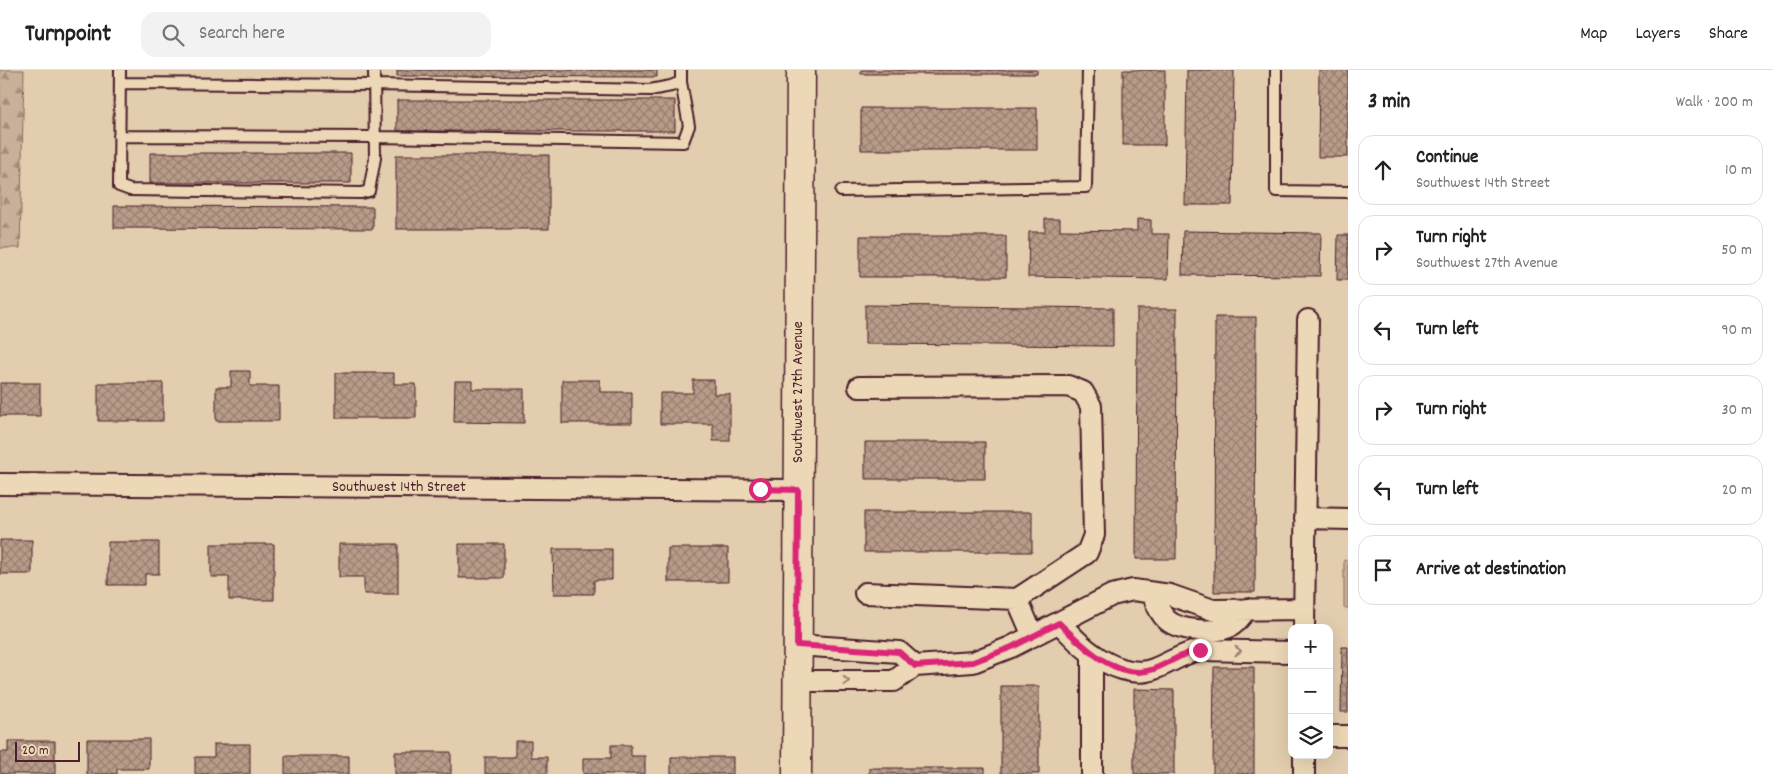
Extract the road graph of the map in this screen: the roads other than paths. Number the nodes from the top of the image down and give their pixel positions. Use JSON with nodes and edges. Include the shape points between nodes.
{"nodes":[{"id":1,"x":120,"y":70,"type":"edge"},
{"id":2,"x":374,"y":70,"type":"edge"},
{"id":3,"x":681,"y":70,"type":"edge"},
{"id":4,"x":801,"y":70,"type":"edge"},
{"id":5,"x":1088,"y":70,"type":"edge"},
{"id":6,"x":1276,"y":70,"type":"edge"},
{"id":7,"x":681,"y":82,"type":"junction"},
{"id":8,"x":120,"y":83,"type":"junction"},
{"id":9,"x":374,"y":85,"type":"junction"},
{"id":10,"x":120,"y":136,"type":"junction"},
{"id":11,"x":375,"y":137,"type":"junction"},
{"id":12,"x":841,"y":191,"type":"dead end"},
{"id":13,"x":1348,"y":192,"type":"edge"},
{"id":14,"x":1308,"y":320,"type":"dead end"},
{"id":15,"x":859,"y":387,"type":"dead end"},
{"id":16,"x":0,"y":484,"type":"edge"},
{"id":17,"x":798,"y":490,"type":"junction"},
{"id":18,"x":1305,"y":518,"type":"junction"},
{"id":19,"x":1348,"y":519,"type":"edge"},
{"id":20,"x":865,"y":593,"type":"dead end"},
{"id":21,"x":1152,"y":593,"type":"junction"},
{"id":22,"x":1017,"y":599,"type":"junction"},
{"id":23,"x":1247,"y":609,"type":"junction"},
{"id":24,"x":1304,"y":618,"type":"edge"},
{"id":25,"x":1059,"y":623,"type":"junction"},
{"id":26,"x":1033,"y":636,"type":"junction"},
{"id":27,"x":797,"y":645,"type":"junction"},
{"id":28,"x":1288,"y":652,"type":"edge"},
{"id":29,"x":1092,"y":654,"type":"junction"},
{"id":30,"x":915,"y":666,"type":"junction"},
{"id":31,"x":797,"y":681,"type":"junction"},
{"id":32,"x":1333,"y":736,"type":"edge"},
{"id":33,"x":1348,"y":736,"type":"edge"},
{"id":34,"x":1304,"y":759,"type":"edge"},
{"id":35,"x":797,"y":774,"type":"edge"},
{"id":36,"x":1092,"y":774,"type":"edge"},
{"id":37,"x":1304,"y":774,"type":"edge"}],
"edges":[{"from":1,"to":8,"type":"lane"},
{"from":2,"to":9,"type":"lane"},
{"from":3,"to":7,"type":"lane"},
{"from":4,"to":17,"type":"main road","name":"Southwest 27th Avenue"},
{"from":5,"to":12,"type":"lane","via":[[1086,187]]},
{"from":6,"to":13,"type":"lane","via":[[1276,191]]},
{"from":7,"to":9,"type":"lane","via":[[650,90]]},
{"from":7,"to":11,"type":"lane","via":[[689,126],[684,142]]},
{"from":8,"to":9,"type":"lane"},
{"from":8,"to":10,"type":"lane"},
{"from":9,"to":11,"type":"lane"},
{"from":10,"to":11,"type":"lane"},
{"from":10,"to":11,"type":"lane","via":[[119,186],[130,190],[360,193],[369,191]]},
{"from":14,"to":18,"type":"street"},
{"from":15,"to":22,"type":"street","via":[[1068,386],[1083,392],[1091,406],[1094,535],[1087,553]]},
{"from":16,"to":17,"type":"street","name":"Southwest 14th Street"},
{"from":17,"to":27,"type":"main road","name":"Southwest 27th Avenue"},
{"from":18,"to":19,"type":"street"},
{"from":18,"to":24,"type":"street"},
{"from":20,"to":22,"type":"street"},
{"from":21,"to":23,"type":"street","via":[[1170,595],[1213,610]]},
{"from":21,"to":23,"type":"street","via":[[1167,620],[1184,629],[1218,630],[1232,626]]},
{"from":21,"to":25,"type":"street","via":[[1133,590],[1112,595]]},
{"from":22,"to":26,"type":"street"},
{"from":23,"to":24,"type":"street"},
{"from":25,"to":26,"type":"street"},
{"from":25,"to":29,"type":"street"},
{"from":26,"to":30,"type":"street","via":[[973,662]]},
{"from":27,"to":30,"type":"street","via":[[899,652]]},
{"from":27,"to":31,"type":"main road","name":"Southwest 27th Avenue"},
{"from":29,"to":28,"type":"street","one_way":true,"via":[[1124,670],[1145,672],[1200,650]]},
{"from":29,"to":36,"type":"street"},
{"from":31,"to":30,"type":"street","one_way":true,"via":[[894,681]]},
{"from":31,"to":35,"type":"main road","name":"Southwest 27th Avenue"},
{"from":32,"to":33,"type":"street"},
{"from":34,"to":37,"type":"street"}]}
